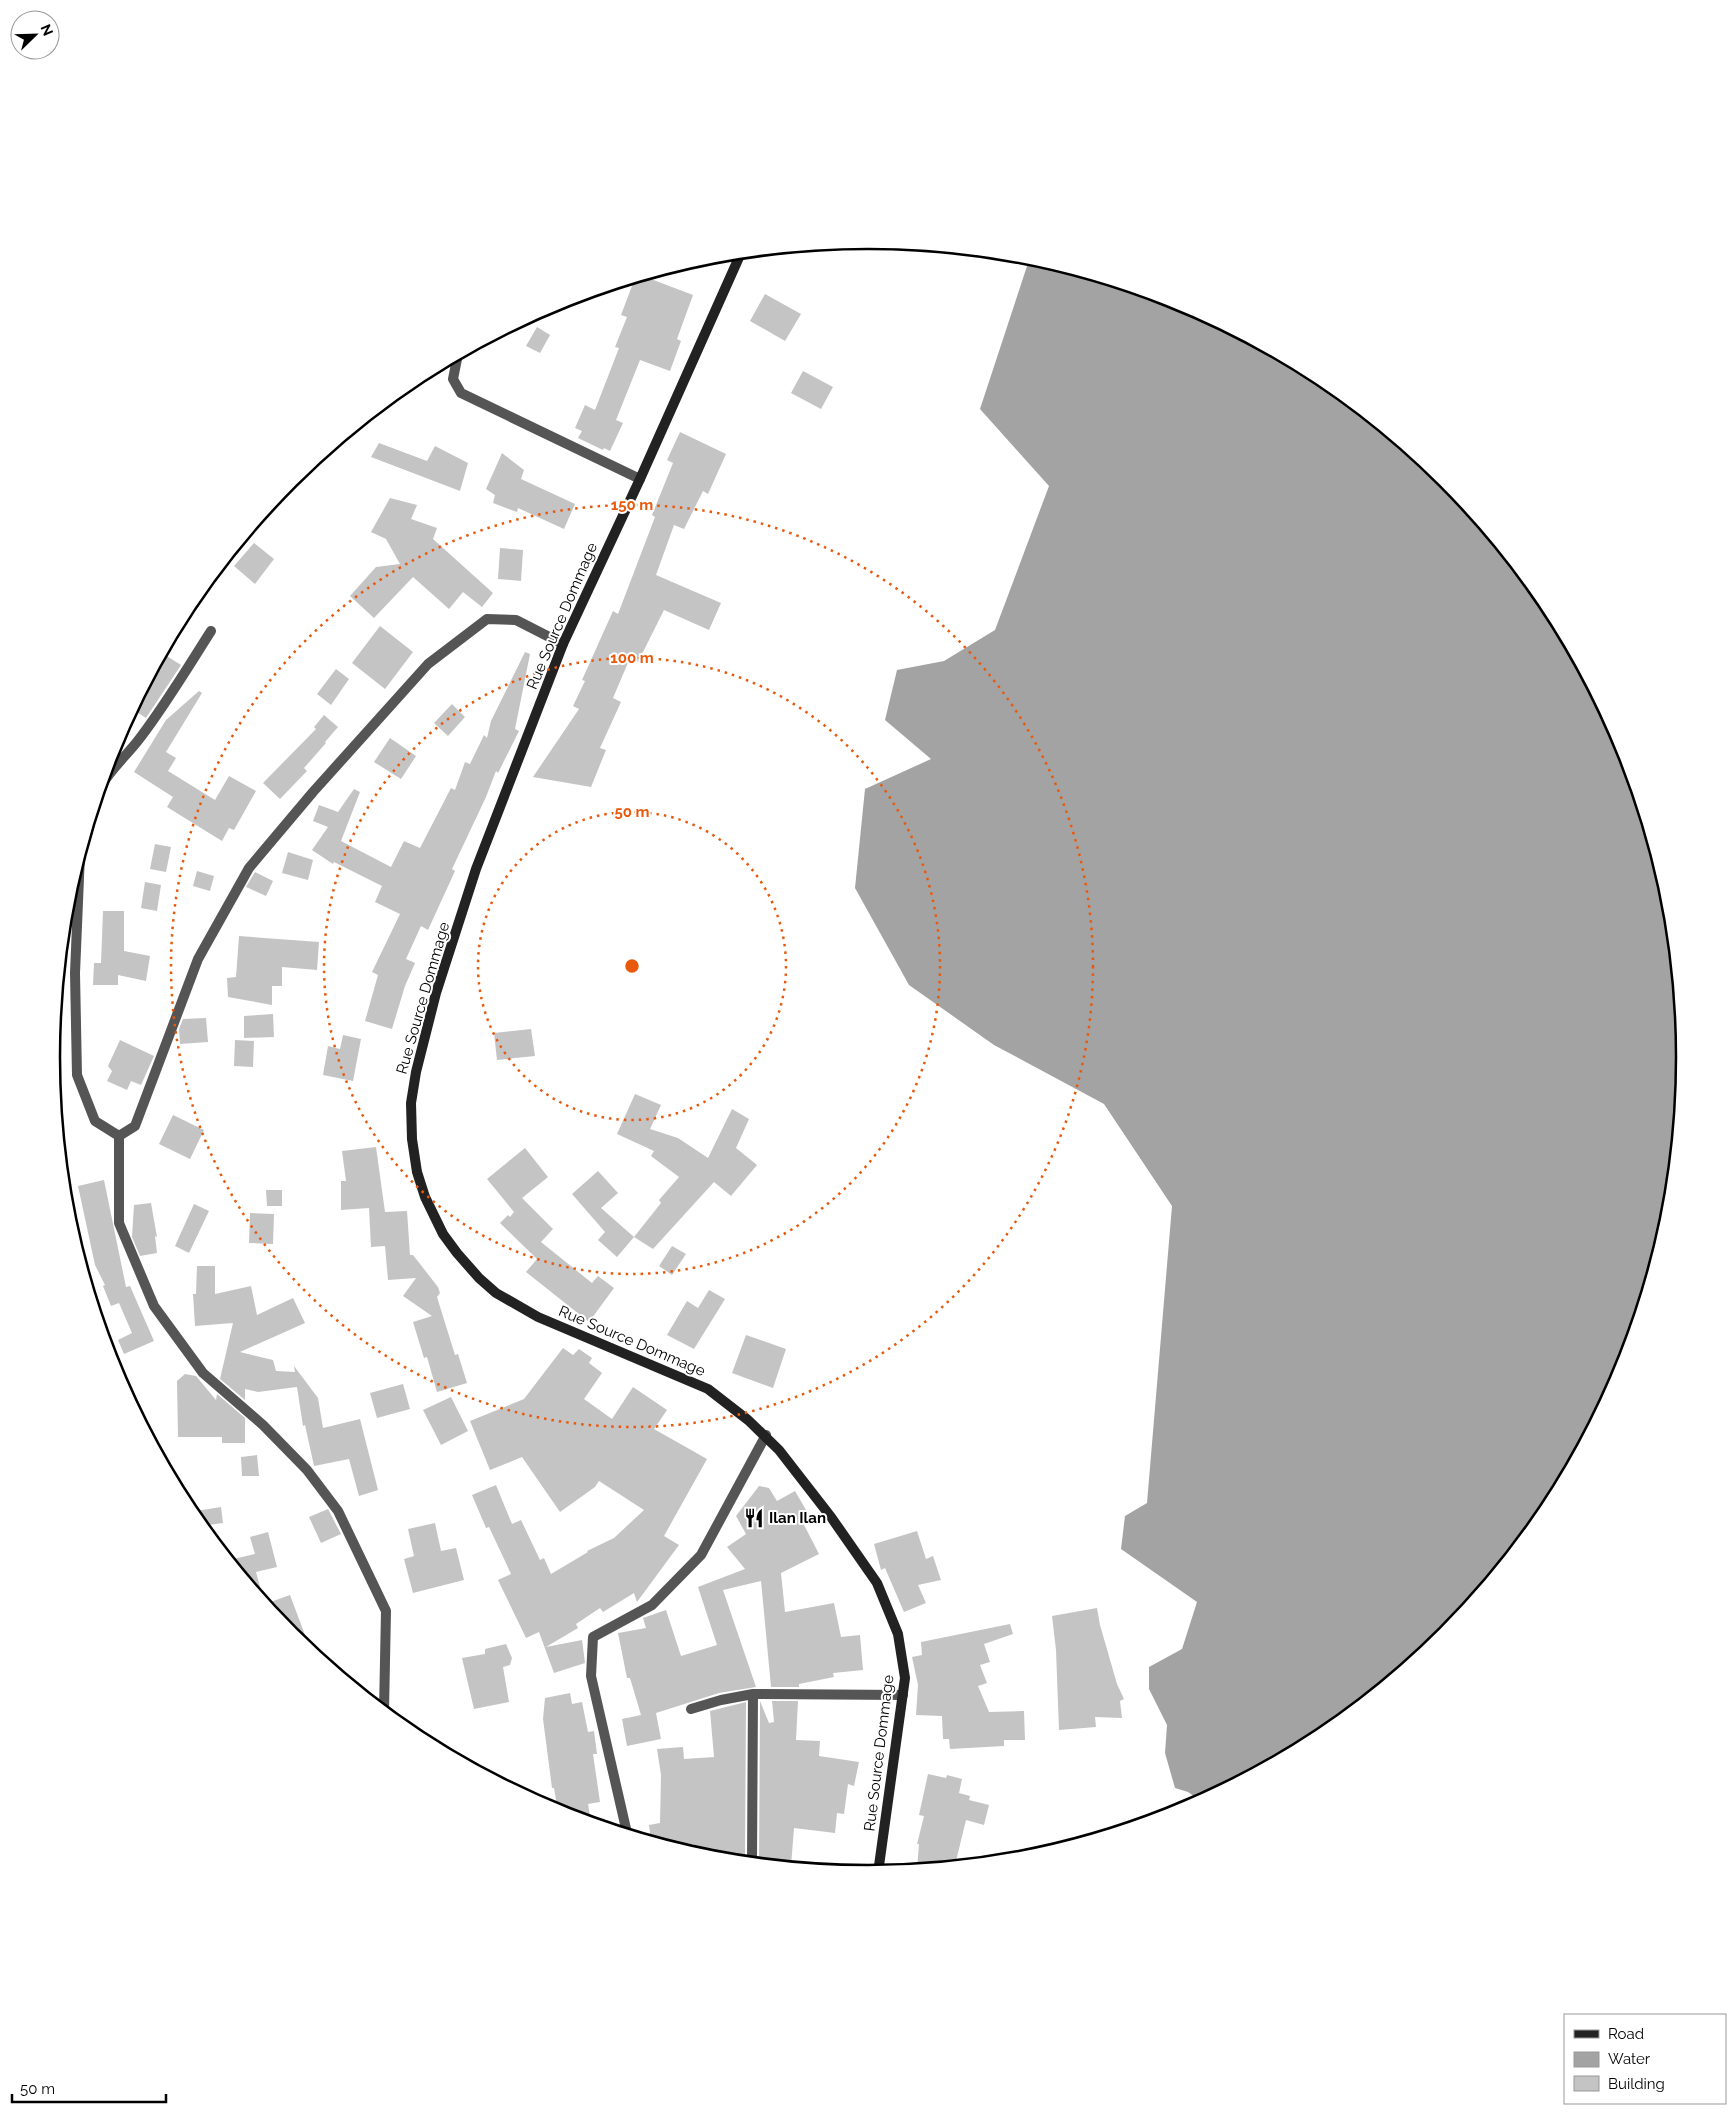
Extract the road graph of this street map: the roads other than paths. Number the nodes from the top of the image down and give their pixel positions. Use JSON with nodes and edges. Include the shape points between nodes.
{"nodes":[{"id":1,"x":738,"y":260,"type":"edge"},
{"id":2,"x":456,"y":362,"type":"edge"},
{"id":3,"x":640,"y":479,"type":"junction"},
{"id":4,"x":211,"y":631,"type":"dead end"},
{"id":5,"x":563,"y":644,"type":"junction"},
{"id":6,"x":115,"y":767,"type":"edge"},
{"id":7,"x":78,"y":890,"type":"edge"},
{"id":8,"x":119,"y":1136,"type":"junction"},
{"id":9,"x":766,"y":1435,"type":"junction"},
{"id":10,"x":753,"y":1694,"type":"junction"},
{"id":11,"x":903,"y":1695,"type":"junction"},
{"id":12,"x":384,"y":1704,"type":"edge"},
{"id":13,"x":691,"y":1709,"type":"dead end"},
{"id":14,"x":626,"y":1827,"type":"edge"},
{"id":15,"x":752,"y":1856,"type":"edge"},
{"id":16,"x":879,"y":1865,"type":"edge"}],
"edges":[{"from":1,"to":3,"type":"main road","name":"Rue Source Dommage"},
{"from":2,"to":3,"type":"street","via":[[453,379],[461,393]]},
{"from":3,"to":5,"type":"main road","name":"Rue Source Dommage"},
{"from":4,"to":6,"type":"street","via":[[170,697]]},
{"from":5,"to":8,"type":"street","via":[[516,620],[486,619],[428,664],[250,868],[198,958],[135,1126]]},
{"from":5,"to":9,"type":"main road","name":"Rue Source Dommage","via":[[476,868],[436,993],[411,1103],[417,1172],[443,1234],[473,1272],[496,1293],[538,1317],[708,1390]]},
{"from":7,"to":8,"type":"street","via":[[74,973],[77,1075],[95,1121]]},
{"from":8,"to":12,"type":"street","via":[[120,1223],[154,1306],[202,1372],[307,1470],[338,1511],[386,1611]]},
{"from":9,"to":11,"type":"main road","name":"Rue Source Dommage","via":[[831,1517],[877,1584],[898,1634],[905,1678]]},
{"from":9,"to":14,"type":"street","via":[[701,1555],[652,1604],[593,1637],[591,1676]]},
{"from":10,"to":11,"type":"street"},
{"from":10,"to":13,"type":"street"},
{"from":10,"to":15,"type":"street"},
{"from":11,"to":16,"type":"main road","name":"Rue Source Dommage"}]}
